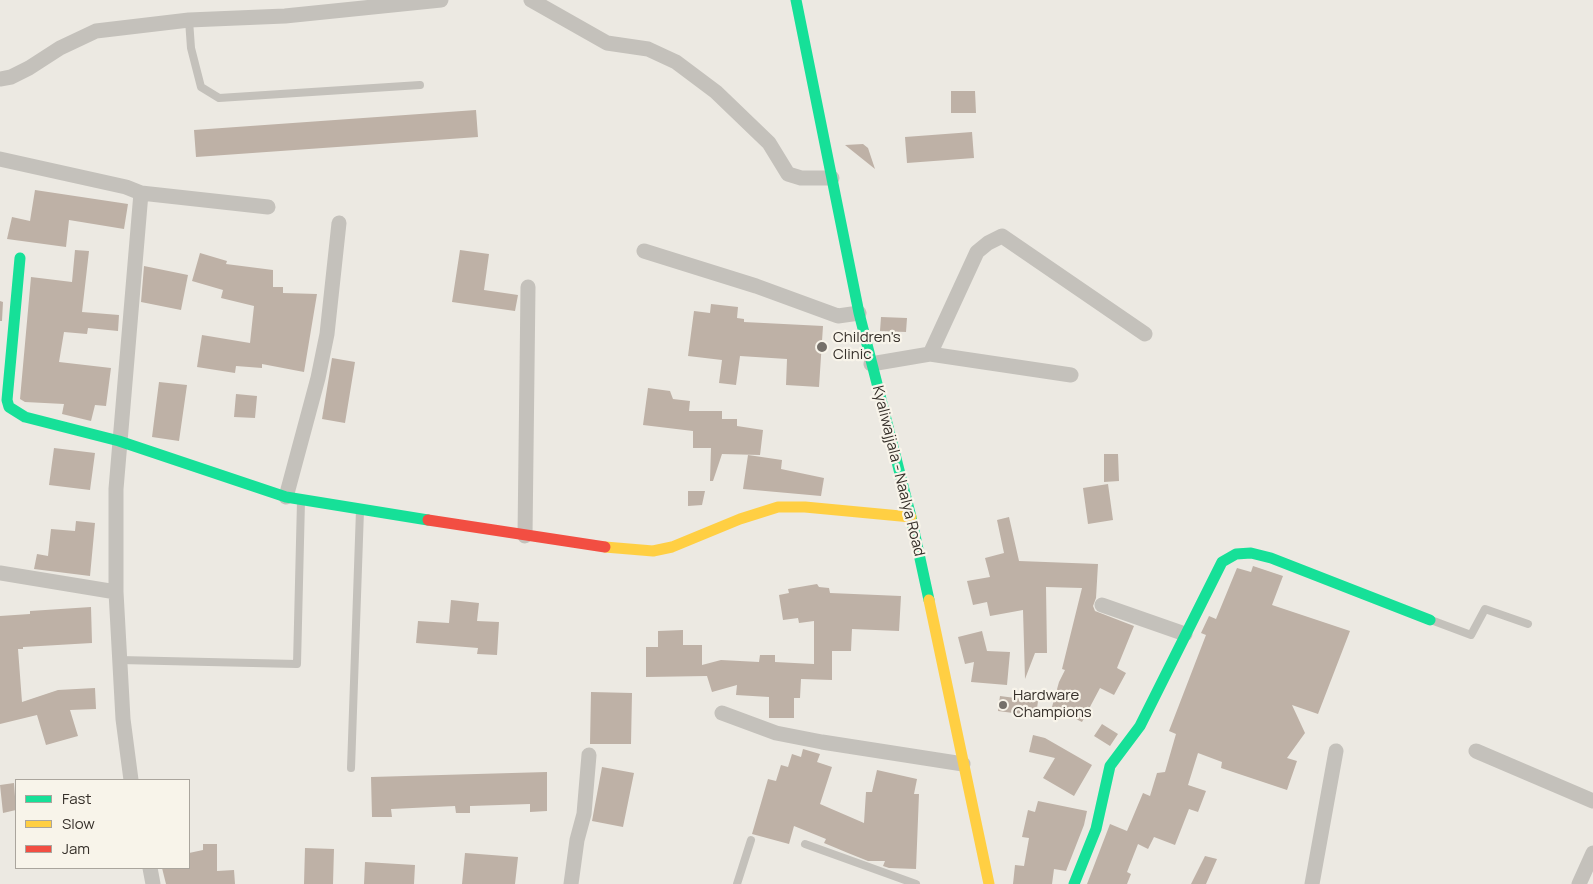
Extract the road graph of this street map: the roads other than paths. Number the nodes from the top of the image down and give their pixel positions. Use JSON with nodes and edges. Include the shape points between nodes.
{"nodes":[{"id":1,"x":441,"y":0,"type":"edge"},
{"id":2,"x":531,"y":0,"type":"edge"},
{"id":3,"x":796,"y":0,"type":"edge"},
{"id":4,"x":189,"y":20,"type":"junction"},
{"id":5,"x":0,"y":79,"type":"edge"},
{"id":6,"x":420,"y":85,"type":"dead end"},
{"id":7,"x":0,"y":159,"type":"edge"},
{"id":8,"x":832,"y":178,"type":"junction"},
{"id":9,"x":140,"y":193,"type":"junction"},
{"id":10,"x":268,"y":207,"type":"dead end"},
{"id":11,"x":339,"y":223,"type":"dead end"},
{"id":12,"x":644,"y":252,"type":"dead end"},
{"id":13,"x":20,"y":258,"type":"dead end"},
{"id":14,"x":528,"y":287,"type":"dead end"},
{"id":15,"x":858,"y":314,"type":"junction"},
{"id":16,"x":1145,"y":334,"type":"dead end"},
{"id":17,"x":930,"y":354,"type":"junction"},
{"id":18,"x":871,"y":364,"type":"junction"},
{"id":19,"x":1071,"y":375,"type":"dead end"},
{"id":20,"x":119,"y":441,"type":"junction"},
{"id":21,"x":286,"y":497,"type":"junction"},
{"id":22,"x":302,"y":499,"type":"junction"},
{"id":23,"x":360,"y":509,"type":"junction"},
{"id":24,"x":910,"y":517,"type":"junction"},
{"id":25,"x":525,"y":536,"type":"junction"},
{"id":26,"x":0,"y":574,"type":"edge"},
{"id":27,"x":116,"y":592,"type":"junction"},
{"id":28,"x":1102,"y":605,"type":"dead end"},
{"id":29,"x":1430,"y":620,"type":"joint"},
{"id":30,"x":1528,"y":624,"type":"dead end"},
{"id":31,"x":1185,"y":634,"type":"junction"},
{"id":32,"x":120,"y":660,"type":"junction"},
{"id":33,"x":722,"y":714,"type":"dead end"},
{"id":34,"x":1476,"y":751,"type":"dead end"},
{"id":35,"x":1336,"y":752,"type":"dead end"},
{"id":36,"x":589,"y":756,"type":"dead end"},
{"id":37,"x":963,"y":764,"type":"junction"},
{"id":38,"x":351,"y":768,"type":"dead end"},
{"id":39,"x":131,"y":779,"type":"edge"},
{"id":40,"x":1593,"y":801,"type":"edge"},
{"id":41,"x":751,"y":840,"type":"dead end"},
{"id":42,"x":805,"y":844,"type":"dead end"},
{"id":43,"x":1593,"y":853,"type":"edge"},
{"id":44,"x":150,"y":869,"type":"edge"},
{"id":45,"x":153,"y":884,"type":"edge"},
{"id":46,"x":571,"y":884,"type":"edge"},
{"id":47,"x":737,"y":884,"type":"edge"},
{"id":48,"x":916,"y":884,"type":"edge"},
{"id":49,"x":989,"y":884,"type":"edge"},
{"id":50,"x":1074,"y":884,"type":"edge"},
{"id":51,"x":1312,"y":884,"type":"edge"},
{"id":52,"x":1579,"y":884,"type":"edge"}],
"edges":[{"from":1,"to":4,"type":"street","via":[[285,16]]},
{"from":2,"to":8,"type":"street","via":[[607,43],[648,49],[676,62],[716,92],[769,143],[788,174],[800,178]]},
{"from":3,"to":8,"type":"street","name":"Kyaliwajjala - Naalya Road"},
{"from":4,"to":5,"type":"street","via":[[96,30],[29,68]]},
{"from":4,"to":6,"type":"lane","via":[[191,48],[201,88],[218,98]]},
{"from":7,"to":9,"type":"street","via":[[126,187]]},
{"from":8,"to":15,"type":"street","name":"Kyaliwajjala - Naalya Road"},
{"from":9,"to":10,"type":"street"},
{"from":9,"to":20,"type":"street"},
{"from":11,"to":21,"type":"street","via":[[325,343]]},
{"from":12,"to":15,"type":"street","via":[[756,286],[838,316]]},
{"from":13,"to":20,"type":"street","via":[[7,400],[9,407],[25,417]]},
{"from":14,"to":25,"type":"street"},
{"from":15,"to":18,"type":"street","name":"Kyaliwajjala - Naalya Road"},
{"from":16,"to":17,"type":"street","via":[[1002,236],[977,252]]},
{"from":17,"to":18,"type":"street"},
{"from":17,"to":19,"type":"street"},
{"from":18,"to":24,"type":"street","name":"Kyaliwajjala - Naalya Road"},
{"from":20,"to":21,"type":"street"},
{"from":20,"to":27,"type":"street"},
{"from":21,"to":22,"type":"street"},
{"from":22,"to":23,"type":"street"},
{"from":22,"to":32,"type":"lane","via":[[297,664]]},
{"from":23,"to":25,"type":"street"},
{"from":23,"to":38,"type":"lane"},
{"from":24,"to":25,"type":"street","via":[[778,507],[672,547],[653,551]]},
{"from":24,"to":37,"type":"street","name":"Kyaliwajjala - Naalya Road"},
{"from":26,"to":27,"type":"street"},
{"from":27,"to":32,"type":"street"},
{"from":28,"to":31,"type":"street"},
{"from":29,"to":30,"type":"lane","via":[[1471,635],[1484,609]]},
{"from":29,"to":31,"type":"street","via":[[1271,558],[1250,553],[1236,554],[1222,562]]},
{"from":31,"to":50,"type":"street","via":[[1140,726],[1110,766],[1096,829]]},
{"from":32,"to":39,"type":"street"},
{"from":33,"to":37,"type":"street","via":[[786,735]]},
{"from":34,"to":40,"type":"street"},
{"from":35,"to":51,"type":"street"},
{"from":36,"to":46,"type":"street","via":[[584,814]]},
{"from":37,"to":49,"type":"street","name":"Kyaliwajjala - Naalya Road"},
{"from":41,"to":47,"type":"lane"},
{"from":42,"to":48,"type":"lane"},
{"from":43,"to":52,"type":"street"},
{"from":44,"to":45,"type":"street"}]}
